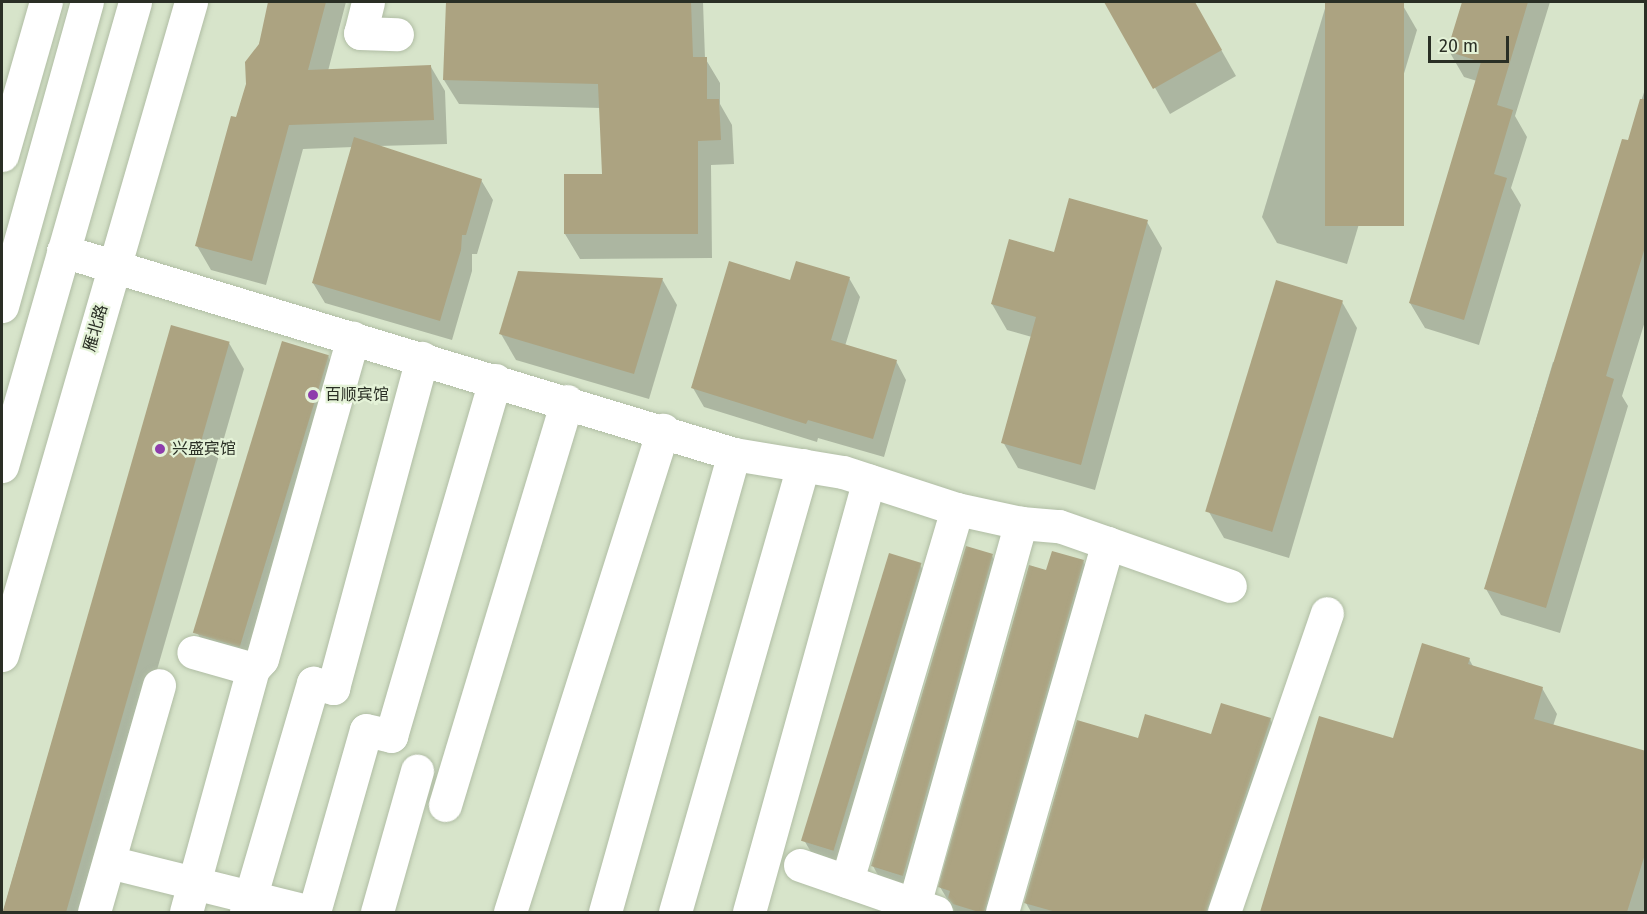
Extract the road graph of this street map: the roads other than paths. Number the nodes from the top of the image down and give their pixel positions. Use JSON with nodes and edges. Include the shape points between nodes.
{"nodes":[{"id":1,"x":46,"y":2,"type":"edge"},
{"id":2,"x":87,"y":2,"type":"edge"},
{"id":3,"x":135,"y":2,"type":"edge"},
{"id":4,"x":191,"y":2,"type":"edge"},
{"id":5,"x":368,"y":2,"type":"edge"},
{"id":6,"x":397,"y":33,"type":"dead end"},
{"id":7,"x":2,"y":155,"type":"edge"},
{"id":8,"x":63,"y":251,"type":"junction"},
{"id":9,"x":114,"y":266,"type":"junction"},
{"id":10,"x":2,"y":306,"type":"edge"},
{"id":11,"x":353,"y":338,"type":"junction"},
{"id":12,"x":422,"y":358,"type":"junction"},
{"id":13,"x":495,"y":380,"type":"junction"},
{"id":14,"x":567,"y":401,"type":"junction"},
{"id":15,"x":663,"y":430,"type":"junction"},
{"id":16,"x":734,"y":454,"type":"junction"},
{"id":17,"x":803,"y":465,"type":"junction"},
{"id":18,"x":2,"y":466,"type":"edge"},
{"id":19,"x":856,"y":476,"type":"junction"},
{"id":20,"x":957,"y":509,"type":"junction"},
{"id":21,"x":1021,"y":523,"type":"junction"},
{"id":22,"x":1108,"y":543,"type":"junction"},
{"id":23,"x":1230,"y":586,"type":"dead end"},
{"id":24,"x":1327,"y":613,"type":"dead end"},
{"id":25,"x":194,"y":651,"type":"dead end"},
{"id":26,"x":2,"y":655,"type":"edge"},
{"id":27,"x":253,"y":669,"type":"junction"},
{"id":28,"x":159,"y":685,"type":"dead end"},
{"id":29,"x":417,"y":771,"type":"dead end"},
{"id":30,"x":445,"y":805,"type":"dead end"},
{"id":31,"x":109,"y":862,"type":"junction"},
{"id":32,"x":800,"y":865,"type":"dead end"},
{"id":33,"x":846,"y":881,"type":"junction"},
{"id":34,"x":190,"y":898,"type":"edge"},
{"id":35,"x":248,"y":906,"type":"edge"},
{"id":36,"x":925,"y":909,"type":"edge"},
{"id":37,"x":94,"y":912,"type":"edge"},
{"id":38,"x":313,"y":912,"type":"edge"},
{"id":39,"x":377,"y":912,"type":"edge"},
{"id":40,"x":510,"y":912,"type":"edge"},
{"id":41,"x":605,"y":912,"type":"edge"},
{"id":42,"x":675,"y":912,"type":"edge"},
{"id":43,"x":749,"y":912,"type":"edge"},
{"id":44,"x":1002,"y":912,"type":"edge"},
{"id":45,"x":1224,"y":912,"type":"edge"}],
"edges":[{"from":1,"to":7,"type":"street"},
{"from":2,"to":10,"type":"street"},
{"from":3,"to":8,"type":"street"},
{"from":4,"to":9,"type":"street","name":"雁北路"},
{"from":5,"to":6,"type":"street","via":[[360,33]]},
{"from":8,"to":9,"type":"street"},
{"from":8,"to":18,"type":"street"},
{"from":9,"to":11,"type":"street"},
{"from":9,"to":26,"type":"street","name":"雁北路"},
{"from":11,"to":12,"type":"street"},
{"from":11,"to":27,"type":"street","via":[[262,659]]},
{"from":12,"to":13,"type":"street"},
{"from":12,"to":35,"type":"street","via":[[333,688],[313,683]]},
{"from":13,"to":14,"type":"street"},
{"from":13,"to":38,"type":"street","via":[[391,736],[366,730]]},
{"from":14,"to":15,"type":"street"},
{"from":14,"to":30,"type":"street"},
{"from":15,"to":16,"type":"street"},
{"from":15,"to":40,"type":"street"},
{"from":16,"to":17,"type":"street"},
{"from":16,"to":41,"type":"street"},
{"from":17,"to":19,"type":"street"},
{"from":17,"to":42,"type":"street"},
{"from":19,"to":20,"type":"street"},
{"from":19,"to":43,"type":"street"},
{"from":20,"to":21,"type":"street"},
{"from":20,"to":33,"type":"street"},
{"from":21,"to":22,"type":"street","via":[[1059,526]]},
{"from":21,"to":36,"type":"street"},
{"from":22,"to":23,"type":"street"},
{"from":22,"to":44,"type":"street"},
{"from":24,"to":45,"type":"street"},
{"from":25,"to":27,"type":"street"},
{"from":27,"to":34,"type":"street"},
{"from":28,"to":31,"type":"street"},
{"from":29,"to":39,"type":"street"},
{"from":31,"to":34,"type":"street"},
{"from":31,"to":37,"type":"street"},
{"from":32,"to":33,"type":"street"},
{"from":33,"to":36,"type":"street"},
{"from":34,"to":35,"type":"street"},
{"from":35,"to":38,"type":"street"}]}
